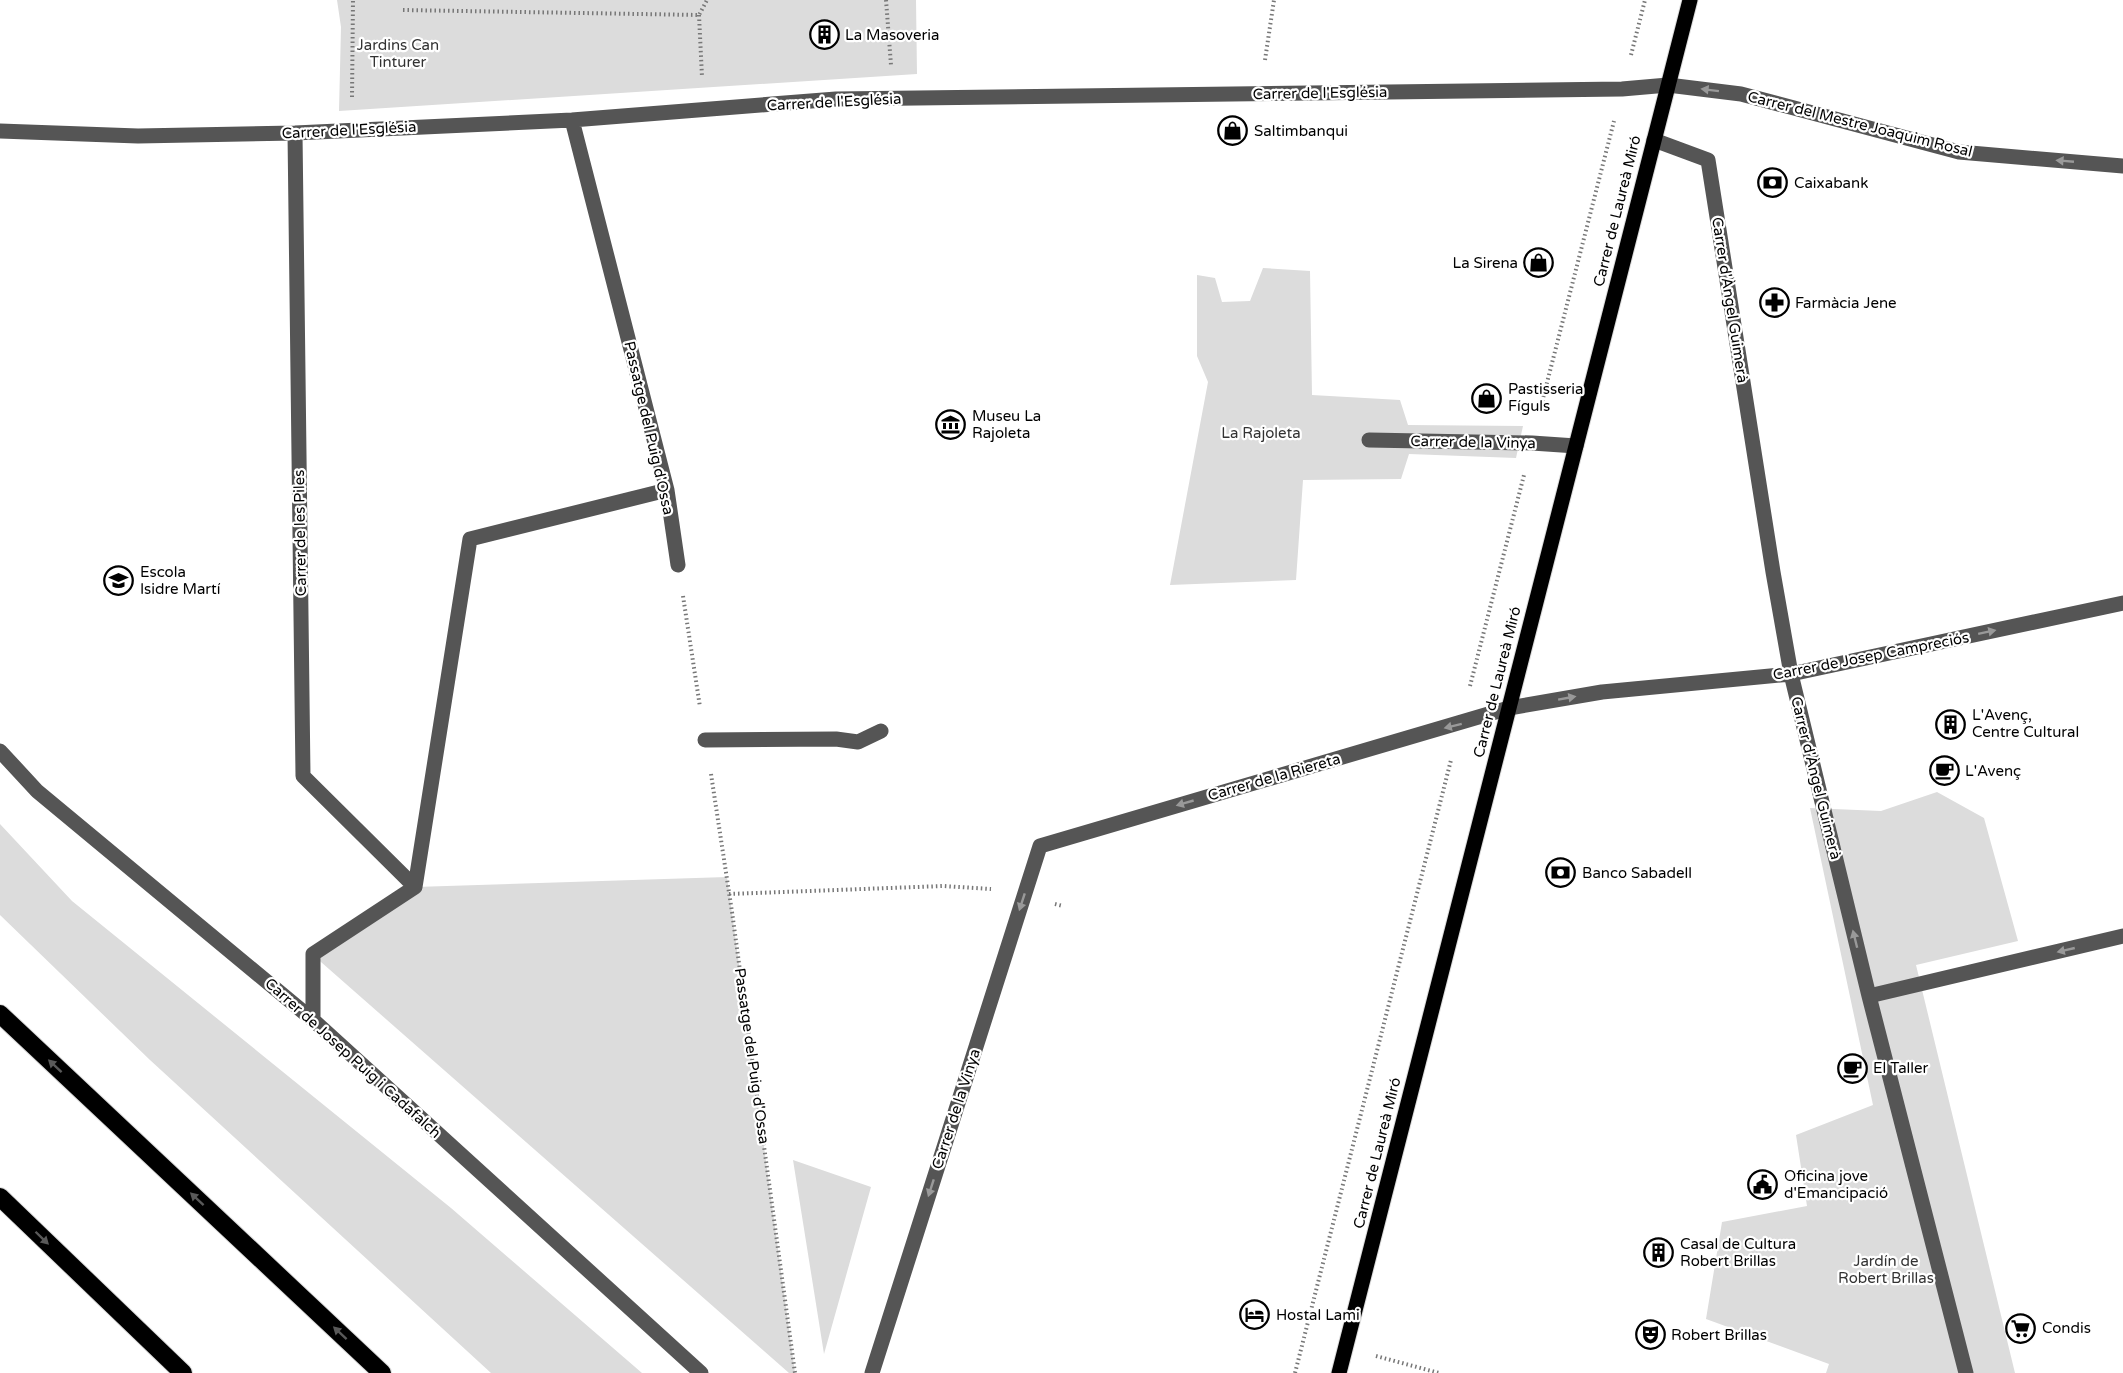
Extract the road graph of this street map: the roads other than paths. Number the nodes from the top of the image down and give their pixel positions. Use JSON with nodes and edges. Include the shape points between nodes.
{"nodes":[{"id":1,"x":1690,"y":0,"type":"edge"},
{"id":2,"x":1668,"y":85,"type":"junction"},
{"id":3,"x":572,"y":120,"type":"junction"},
{"id":4,"x":0,"y":131,"type":"edge"},
{"id":5,"x":295,"y":133,"type":"junction"},
{"id":6,"x":1653,"y":140,"type":"junction"},
{"id":7,"x":2123,"y":166,"type":"edge"},
{"id":8,"x":1369,"y":440,"type":"dead end"},
{"id":9,"x":1576,"y":446,"type":"junction"},
{"id":10,"x":667,"y":490,"type":"junction"},
{"id":11,"x":678,"y":565,"type":"road end"},
{"id":12,"x":2123,"y":603,"type":"edge"},
{"id":13,"x":1791,"y":674,"type":"junction"},
{"id":14,"x":1509,"y":708,"type":"junction"},
{"id":15,"x":881,"y":731,"type":"dead end"},
{"id":16,"x":705,"y":740,"type":"road end"},
{"id":17,"x":0,"y":751,"type":"edge"},
{"id":18,"x":1040,"y":846,"type":"joint"},
{"id":19,"x":415,"y":887,"type":"junction"},
{"id":20,"x":2123,"y":936,"type":"edge"},
{"id":21,"x":1869,"y":996,"type":"junction"},
{"id":22,"x":0,"y":1014,"type":"edge"},
{"id":23,"x":313,"y":1020,"type":"junction"},
{"id":24,"x":0,"y":1197,"type":"edge"},
{"id":25,"x":183,"y":1373,"type":"edge"},
{"id":26,"x":382,"y":1373,"type":"edge"},
{"id":27,"x":701,"y":1373,"type":"edge"},
{"id":28,"x":872,"y":1373,"type":"edge"},
{"id":29,"x":1339,"y":1373,"type":"edge"},
{"id":30,"x":1966,"y":1373,"type":"edge"}],
"edges":[{"from":1,"to":2,"type":"main road","name":"Carrer de Laureà Miró"},
{"from":2,"to":3,"type":"street","name":"Carrer de l'Església","via":[[1622,89],[836,99]]},
{"from":2,"to":6,"type":"main road","name":"Carrer de Laureà Miró"},
{"from":7,"to":2,"type":"street","name":"Carrer del Mestre Joaquim Rosal","one_way":true,"via":[[1959,152],[1741,94]]},
{"from":3,"to":5,"type":"street","name":"Carrer de l'Església"},
{"from":3,"to":10,"type":"street","name":"Passatge del Puig d'Ossa"},
{"from":4,"to":5,"type":"street","name":"Carrer de l'Església","via":[[138,136]]},
{"from":5,"to":19,"type":"street","name":"Carrer de les Piles","via":[[303,776]]},
{"from":6,"to":9,"type":"main road","name":"Carrer de Laureà Miró"},
{"from":6,"to":13,"type":"street","name":"Carrer d'Àngel Guimerà","via":[[1708,160]]},
{"from":8,"to":9,"type":"street","name":"Carrer de la Vinya"},
{"from":9,"to":14,"type":"main road","name":"Carrer de Laureà Miró"},
{"from":10,"to":11,"type":"street","name":"Passatge del Puig d'Ossa"},
{"from":10,"to":19,"type":"street","via":[[470,539]]},
{"from":13,"to":12,"type":"street","name":"Carrer de Josep Campreciós","one_way":true},
{"from":14,"to":13,"type":"street","name":"Carrer de Josep Campreciós","one_way":true,"via":[[1602,692]]},
{"from":21,"to":13,"type":"street","name":"Carrer d'Àngel Guimerà","one_way":true},
{"from":14,"to":18,"type":"street","name":"Carrer de la Riereta","one_way":true},
{"from":14,"to":29,"type":"main road","name":"Carrer de Laureà Miró"},
{"from":15,"to":16,"type":"street","via":[[858,742]]},
{"from":17,"to":23,"type":"street","name":"Carrer de Josep Puig i Cadafalch","via":[[38,791]]},
{"from":18,"to":28,"type":"street","name":"Carrer de la Vinya","one_way":true},
{"from":19,"to":23,"type":"street","via":[[313,954]]},
{"from":20,"to":21,"type":"street","one_way":true},
{"from":21,"to":30,"type":"street","name":"Carrer d'Àngel Guimerà"},
{"from":26,"to":22,"type":"highway","one_way":true},
{"from":23,"to":27,"type":"street","name":"Carrer de Josep Puig i Cadafalch"},
{"from":24,"to":25,"type":"highway","one_way":true}]}
